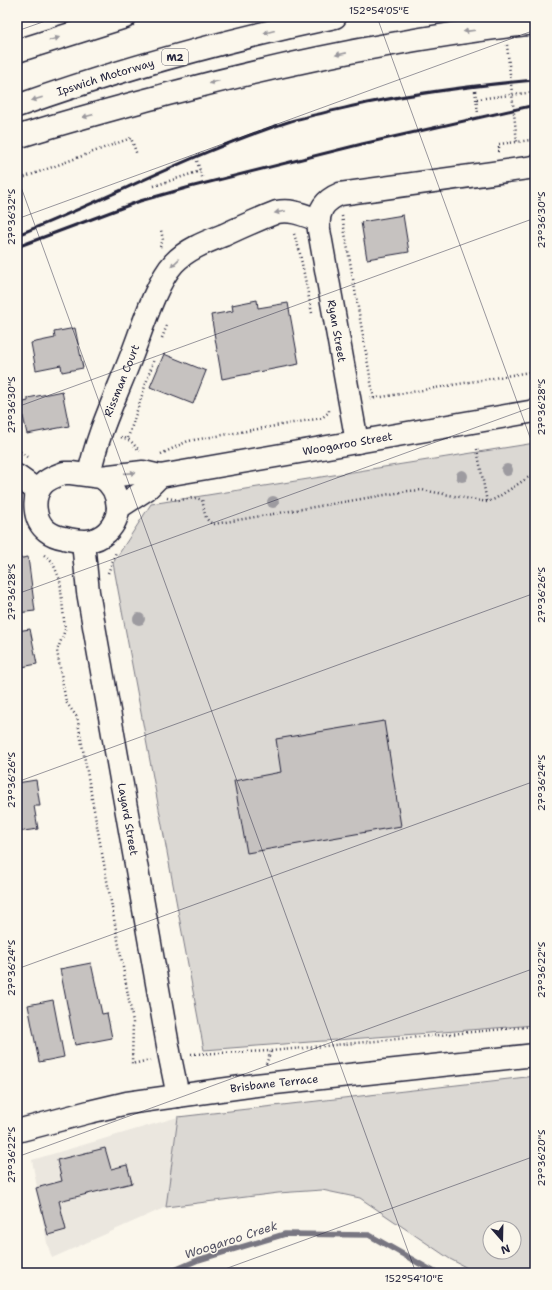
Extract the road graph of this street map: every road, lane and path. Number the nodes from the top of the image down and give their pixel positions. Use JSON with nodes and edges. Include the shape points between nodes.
{"nodes":[{"id":1,"x":125,"y":17,"type":"edge"},
{"id":2,"x":335,"y":17,"type":"edge"},
{"id":3,"x":535,"y":23,"type":"edge"},
{"id":4,"x":506,"y":45,"type":"dead end"},
{"id":5,"x":17,"y":51,"type":"edge"},
{"id":6,"x":475,"y":91,"type":"dead end"},
{"id":7,"x":535,"y":92,"type":"edge"},
{"id":8,"x":512,"y":95,"type":"junction"},
{"id":9,"x":477,"y":99,"type":"junction"},
{"id":10,"x":17,"y":106,"type":"edge"},
{"id":11,"x":478,"y":113,"type":"dead end"},
{"id":12,"x":17,"y":137,"type":"edge"},
{"id":13,"x":535,"y":140,"type":"edge"},
{"id":14,"x":517,"y":142,"type":"junction"},
{"id":15,"x":493,"y":152,"type":"dead end"},
{"id":16,"x":137,"y":155,"type":"dead end"},
{"id":17,"x":197,"y":161,"type":"dead end"},
{"id":18,"x":535,"y":167,"type":"edge"},
{"id":19,"x":200,"y":171,"type":"junction"},
{"id":20,"x":17,"y":180,"type":"edge"},
{"id":21,"x":203,"y":180,"type":"dead end"},
{"id":22,"x":154,"y":186,"type":"dead end"},
{"id":23,"x":318,"y":220,"type":"junction"},
{"id":24,"x":294,"y":233,"type":"dead end"},
{"id":25,"x":313,"y":314,"type":"dead end"},
{"id":26,"x":535,"y":371,"type":"edge"},
{"id":27,"x":350,"y":403,"type":"junction"},
{"id":28,"x":535,"y":411,"type":"edge"},
{"id":29,"x":357,"y":442,"type":"junction"},
{"id":30,"x":17,"y":449,"type":"edge"},
{"id":31,"x":477,"y":449,"type":"dead end"},
{"id":32,"x":30,"y":459,"type":"dead end"},
{"id":33,"x":535,"y":473,"type":"edge"},
{"id":34,"x":17,"y":476,"type":"edge"},
{"id":35,"x":95,"y":476,"type":"junction"},
{"id":36,"x":160,"y":476,"type":"junction"},
{"id":37,"x":38,"y":491,"type":"junction"},
{"id":38,"x":487,"y":502,"type":"junction"},
{"id":39,"x":118,"y":508,"type":"junction"},
{"id":40,"x":83,"y":542,"type":"junction"},
{"id":41,"x":116,"y":551,"type":"dead end"},
{"id":42,"x":108,"y":573,"type":"dead end"},
{"id":43,"x":535,"y":1026,"type":"edge"},
{"id":44,"x":271,"y":1051,"type":"dead end"},
{"id":45,"x":535,"y":1055,"type":"edge"},
{"id":46,"x":178,"y":1096,"type":"junction"},
{"id":47,"x":17,"y":1132,"type":"edge"}],
"edges":[{"from":5,"to":1,"type":"main road","one_way":true},
{"from":2,"to":10,"type":"main road","name":"Ipswich Motorway","number":"M2","one_way":true,"via":[[178,56]]},
{"from":3,"to":12,"type":"main road","one_way":true,"via":[[452,33],[312,59],[56,124]]},
{"from":4,"to":8,"type":"path","bridge":true},
{"from":6,"to":9,"type":"path"},
{"from":7,"to":8,"type":"path"},
{"from":8,"to":9,"type":"path"},
{"from":8,"to":14,"type":"path","bridge":true},
{"from":9,"to":11,"type":"path"},
{"from":13,"to":14,"type":"path","bridge":true},
{"from":14,"to":15,"type":"path","via":[[499,144],[499,151]]},
{"from":16,"to":20,"type":"path","via":[[131,138]]},
{"from":17,"to":19,"type":"path"},
{"from":18,"to":23,"type":"main road","via":[[340,194],[333,197],[320,211]]},
{"from":19,"to":21,"type":"path"},
{"from":19,"to":22,"type":"path"},
{"from":23,"to":27,"type":"main road","name":"Ryan Street"},
{"from":23,"to":35,"type":"main road","name":"Rissman Court","one_way":true,"via":[[291,211],[277,212],[194,248],[174,263],[158,288],[100,431]]},
{"from":24,"to":25,"type":"path"},
{"from":26,"to":27,"type":"path"},
{"from":27,"to":29,"type":"main road","name":"Ryan Street"},
{"from":27,"to":36,"type":"path","via":[[329,408],[329,412],[322,418],[180,444],[156,455]]},
{"from":28,"to":29,"type":"main road","name":"Woogaroo Street"},
{"from":29,"to":36,"type":"main road","name":"Woogaroo Street"},
{"from":30,"to":32,"type":"path"},
{"from":31,"to":38,"type":"path"},
{"from":33,"to":38,"type":"path"},
{"from":34,"to":37,"type":"main road"},
{"from":35,"to":36,"type":"main road","name":"Woogaroo Street","one_way":true,"via":[[143,472]]},
{"from":35,"to":37,"type":"main road","via":[[71,472],[58,475],[47,480]]},
{"from":35,"to":39,"type":"main road","via":[[105,479],[112,487]]},
{"from":36,"to":38,"type":"path","via":[[164,498],[202,500],[206,519],[214,524],[408,491],[422,490]]},
{"from":36,"to":39,"type":"main road","via":[[147,489]]},
{"from":37,"to":40,"type":"main road","via":[[35,499],[36,508],[43,527],[53,535]]},
{"from":39,"to":40,"type":"main road","via":[[116,519],[110,529],[100,537]]},
{"from":40,"to":46,"type":"main road","name":"Layard Street","via":[[88,592]]},
{"from":41,"to":42,"type":"path"},
{"from":43,"to":44,"type":"path"},
{"from":45,"to":46,"type":"main road","name":"Brisbane Terrace"},
{"from":46,"to":47,"type":"main road","name":"Brisbane Terrace","via":[[127,1103]]}]}
